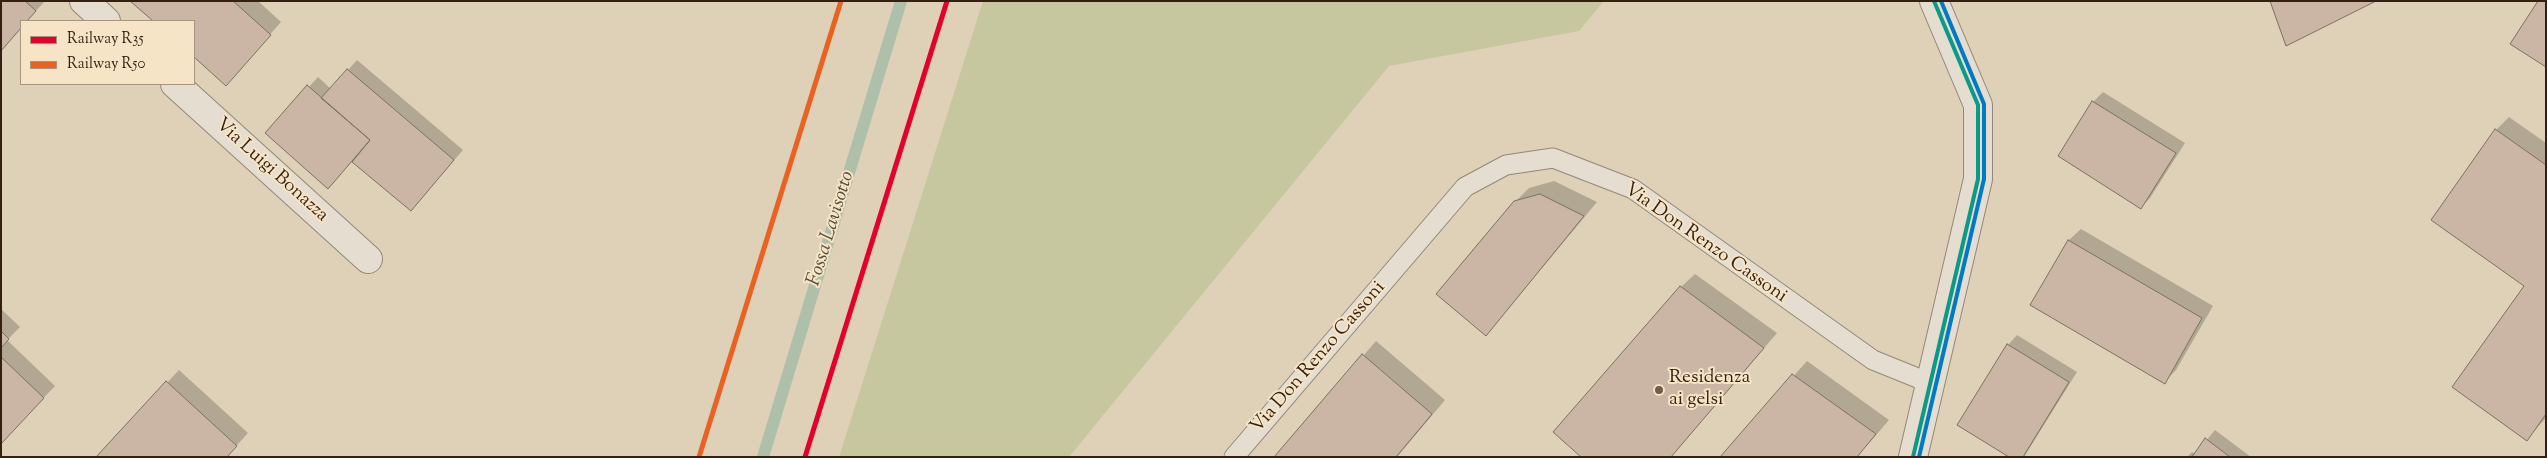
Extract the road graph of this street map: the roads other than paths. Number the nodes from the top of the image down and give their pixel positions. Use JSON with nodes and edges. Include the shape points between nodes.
{"nodes":[{"id":1,"x":84,"y":1,"type":"edge"},
{"id":2,"x":1934,"y":1,"type":"edge"},
{"id":3,"x":105,"y":20,"type":"edge"},
{"id":4,"x":176,"y":85,"type":"edge"},
{"id":5,"x":368,"y":259,"type":"dead end"},
{"id":6,"x":1930,"y":384,"type":"junction"},
{"id":7,"x":1234,"y":457,"type":"edge"},
{"id":8,"x":1913,"y":457,"type":"edge"}],
"edges":[{"from":1,"to":3,"type":"street"},
{"from":2,"to":6,"type":"street","via":[[1978,105],[1978,178]]},
{"from":4,"to":5,"type":"street","name":"Via Luigi Bonazza"},
{"from":6,"to":7,"type":"lane","name":"Via Don Renzo Cassoni","via":[[1873,360],[1634,189],[1553,158],[1506,165],[1465,187]]},
{"from":6,"to":8,"type":"street"}]}
